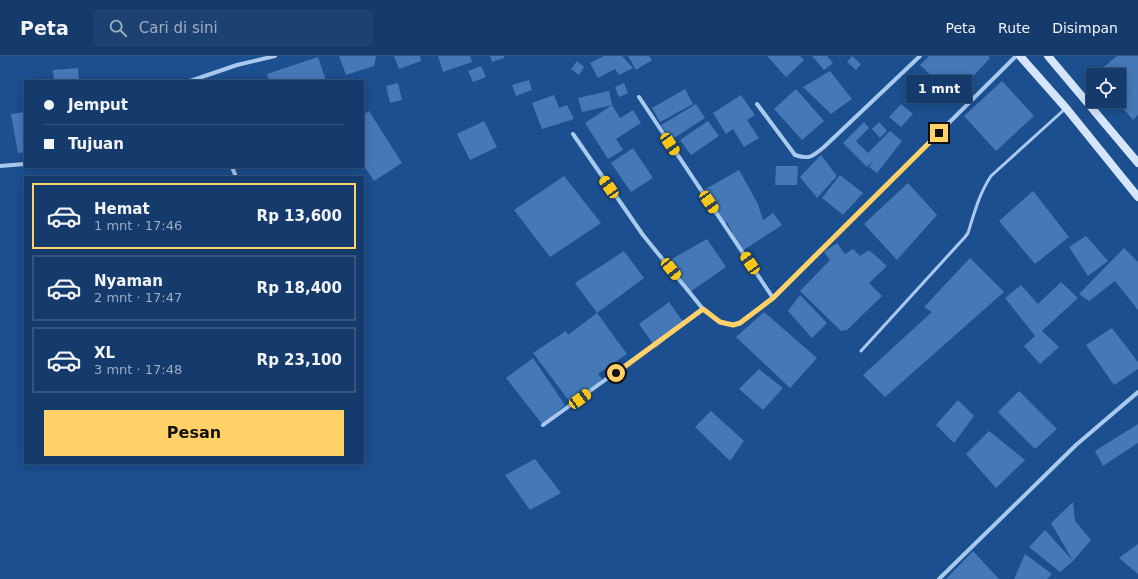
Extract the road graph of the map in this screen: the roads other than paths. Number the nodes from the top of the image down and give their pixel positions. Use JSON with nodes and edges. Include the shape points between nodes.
{"nodes":[{"id":1,"x":275,"y":56,"type":"edge"},
{"id":2,"x":920,"y":56,"type":"edge"},
{"id":3,"x":1016,"y":56,"type":"edge"},
{"id":4,"x":1020,"y":56,"type":"edge"},
{"id":5,"x":1048,"y":56,"type":"edge"},
{"id":6,"x":203,"y":76,"type":"junction"},
{"id":7,"x":193,"y":80,"type":"edge"},
{"id":8,"x":205,"y":80,"type":"edge"},
{"id":9,"x":639,"y":97,"type":"dead end"},
{"id":10,"x":757,"y":104,"type":"dead end"},
{"id":11,"x":1066,"y":108,"type":"junction"},
{"id":12,"x":573,"y":134,"type":"dead end"},
{"id":13,"x":1138,"y":163,"type":"edge"},
{"id":14,"x":24,"y":164,"type":"edge"},
{"id":15,"x":0,"y":166,"type":"edge"},
{"id":16,"x":1138,"y":197,"type":"edge"},
{"id":17,"x":773,"y":298,"type":"junction"},
{"id":18,"x":703,"y":309,"type":"junction"},
{"id":19,"x":861,"y":351,"type":"dead end"},
{"id":20,"x":1138,"y":392,"type":"edge"},
{"id":21,"x":543,"y":426,"type":"dead end"},
{"id":22,"x":939,"y":579,"type":"edge"}],
"edges":[{"from":1,"to":6,"type":"street"},
{"from":2,"to":10,"type":"street","via":[[811,157],[794,156]]},
{"from":3,"to":17,"type":"street"},
{"from":4,"to":11,"type":"main road"},
{"from":5,"to":13,"type":"main road"},
{"from":6,"to":7,"type":"street"},
{"from":6,"to":8,"type":"street"},
{"from":9,"to":17,"type":"street"},
{"from":11,"to":16,"type":"main road"},
{"from":11,"to":19,"type":"lane","via":[[991,176],[980,196],[965,238]]},
{"from":12,"to":18,"type":"street","via":[[643,235]]},
{"from":14,"to":15,"type":"street"},
{"from":17,"to":18,"type":"street","via":[[740,323],[733,325],[720,322]]},
{"from":18,"to":21,"type":"street"},
{"from":20,"to":22,"type":"street","via":[[1076,445]]}]}
